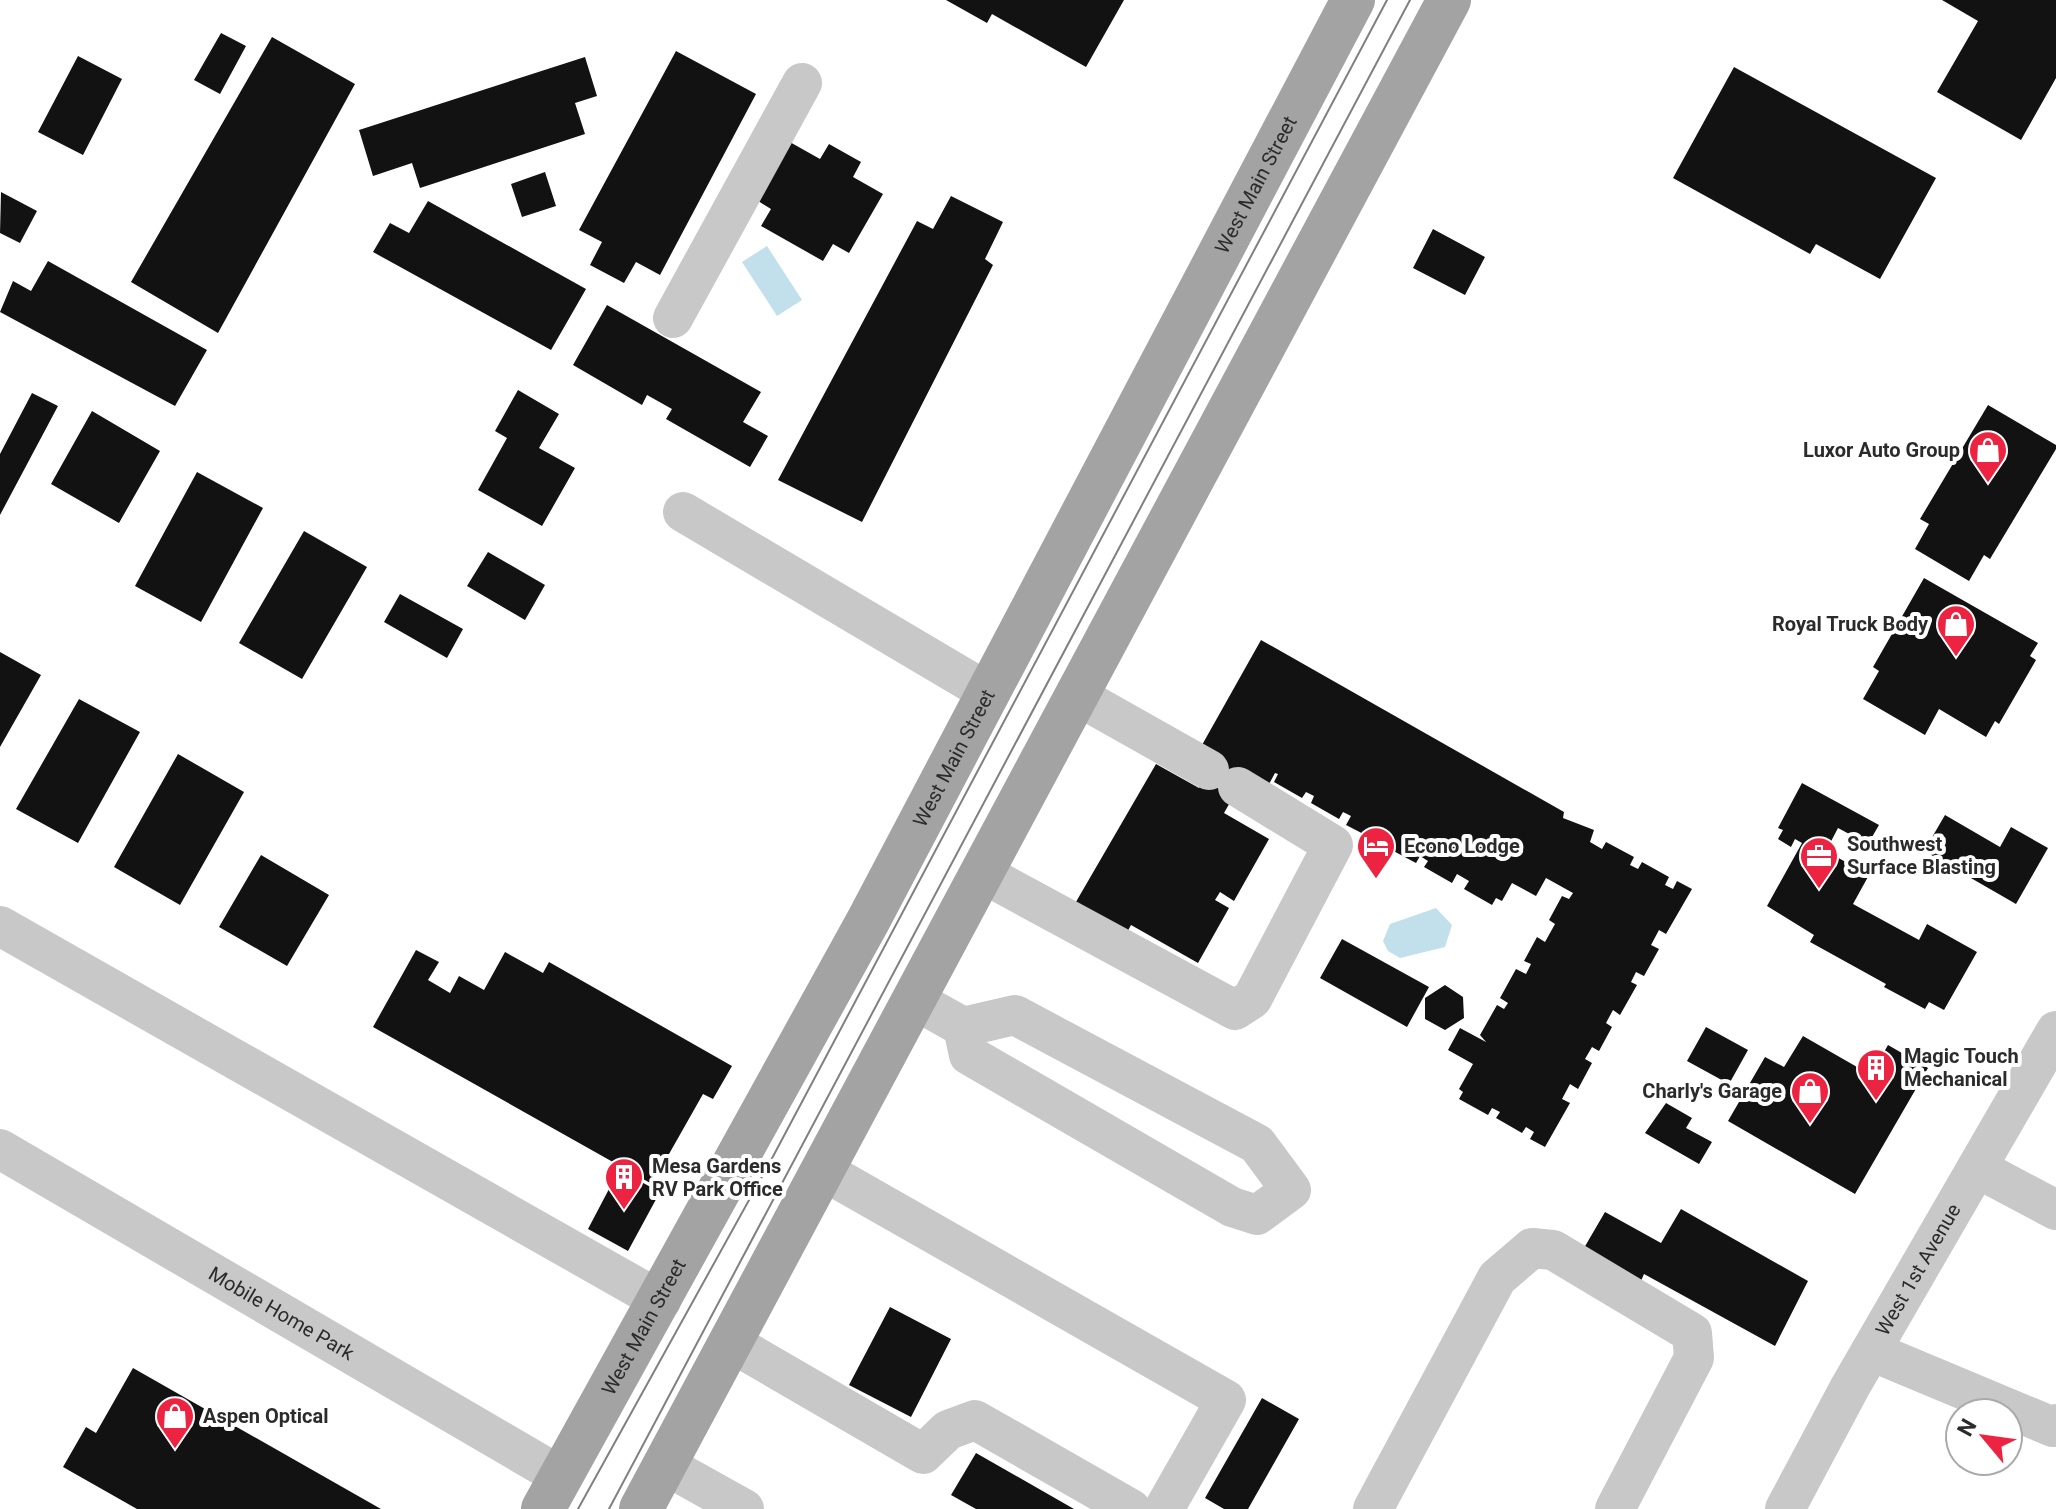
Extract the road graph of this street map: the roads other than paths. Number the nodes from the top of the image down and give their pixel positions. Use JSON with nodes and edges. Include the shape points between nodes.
{"nodes":[{"id":1,"x":1353,"y":0,"type":"edge"},
{"id":2,"x":1449,"y":0,"type":"edge"},
{"id":3,"x":802,"y":83,"type":"dead end"},
{"id":4,"x":673,"y":318,"type":"dead end"},
{"id":5,"x":683,"y":512,"type":"dead end"},
{"id":6,"x":989,"y":693,"type":"junction"},
{"id":7,"x":1076,"y":695,"type":"junction"},
{"id":8,"x":982,"y":873,"type":"junction"},
{"id":9,"x":0,"y":926,"type":"edge"},
{"id":10,"x":913,"y":999,"type":"junction"},
{"id":11,"x":963,"y":1027,"type":"junction"},
{"id":12,"x":2056,"y":1031,"type":"edge"},
{"id":13,"x":0,"y":1149,"type":"edge"},
{"id":14,"x":1977,"y":1168,"type":"junction"},
{"id":15,"x":822,"y":1170,"type":"junction"},
{"id":16,"x":2056,"y":1210,"type":"edge"},
{"id":17,"x":661,"y":1301,"type":"junction"},
{"id":18,"x":730,"y":1342,"type":"junction"},
{"id":19,"x":1871,"y":1351,"type":"junction"},
{"id":20,"x":2056,"y":1424,"type":"edge"},
{"id":21,"x":665,"y":1465,"type":"junction"},
{"id":22,"x":553,"y":1493,"type":"edge"},
{"id":23,"x":641,"y":1509,"type":"edge"},
{"id":24,"x":744,"y":1509,"type":"edge"},
{"id":25,"x":1131,"y":1509,"type":"edge"},
{"id":26,"x":1164,"y":1509,"type":"edge"},
{"id":27,"x":1373,"y":1509,"type":"edge"},
{"id":28,"x":1615,"y":1509,"type":"edge"},
{"id":29,"x":1785,"y":1509,"type":"edge"}],
"edges":[{"from":1,"to":6,"type":"main road","name":"West Main Street"},
{"from":2,"to":7,"type":"main road"},
{"from":3,"to":4,"type":"street"},
{"from":5,"to":6,"type":"street"},
{"from":6,"to":17,"type":"main road","name":"West Main Street"},
{"from":7,"to":8,"type":"main road"},
{"from":7,"to":8,"type":"street","via":[[1333,845],[1252,999],[1235,1010]]},
{"from":8,"to":10,"type":"main road"},
{"from":9,"to":17,"type":"street"},
{"from":10,"to":11,"type":"street"},
{"from":10,"to":15,"type":"main road"},
{"from":11,"to":11,"type":"street","via":[[969,1055],[1232,1207],[1257,1215],[1291,1190],[1257,1144],[1015,1015]]},
{"from":12,"to":14,"type":"street","name":"West 1st Avenue"},
{"from":13,"to":22,"type":"street","name":"Mobile Home Park"},
{"from":14,"to":16,"type":"street"},
{"from":14,"to":19,"type":"street","name":"West 1st Avenue"},
{"from":15,"to":18,"type":"main road"},
{"from":15,"to":26,"type":"street","via":[[1226,1400]]},
{"from":17,"to":22,"type":"main road","name":"West Main Street"},
{"from":18,"to":21,"type":"main road"},
{"from":18,"to":25,"type":"street","via":[[923,1454],[948,1430],[975,1420]]},
{"from":19,"to":20,"type":"street"},
{"from":19,"to":29,"type":"street","name":"West 1st Avenue"},
{"from":21,"to":23,"type":"main road"},
{"from":21,"to":24,"type":"street"},
{"from":27,"to":28,"type":"street","via":[[1497,1278],[1532,1248],[1553,1250],[1692,1333],[1694,1358]]}]}
